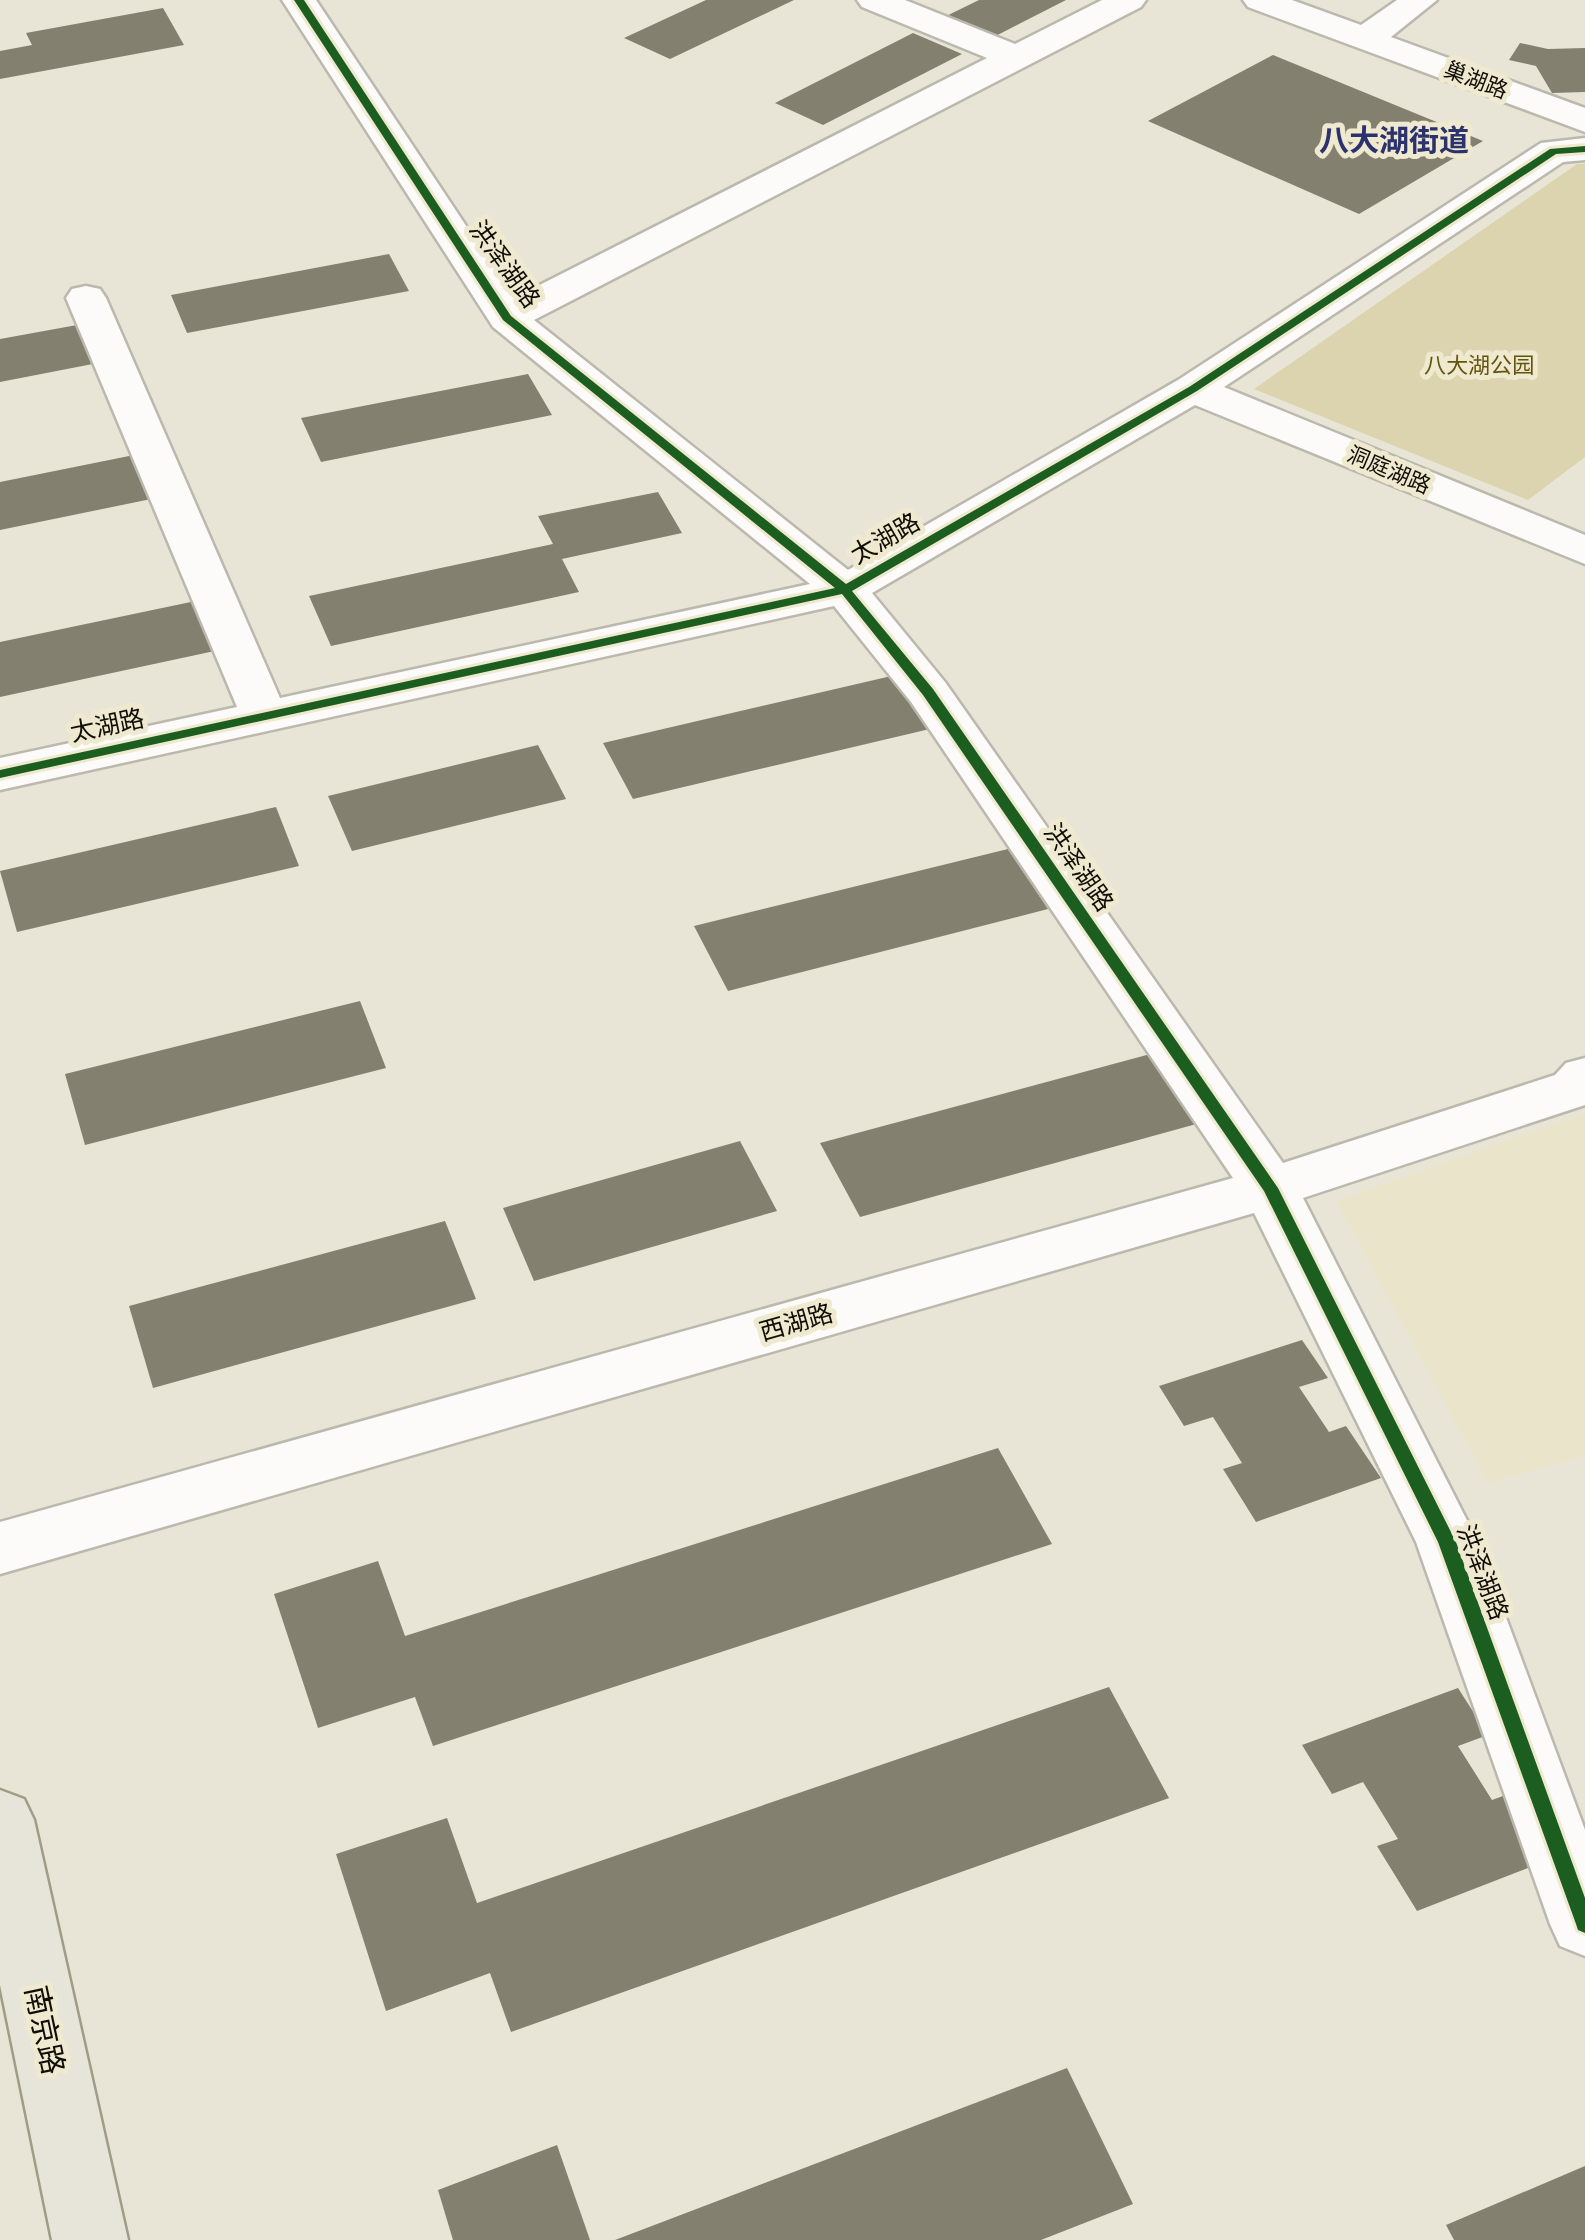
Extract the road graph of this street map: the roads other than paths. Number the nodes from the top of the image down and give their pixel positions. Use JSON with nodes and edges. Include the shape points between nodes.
{"nodes":[{"id":1,"x":299,"y":0,"type":"edge"},
{"id":2,"x":874,"y":0,"type":"edge"},
{"id":3,"x":1129,"y":0,"type":"edge"},
{"id":4,"x":1260,"y":0,"type":"edge"},
{"id":5,"x":1420,"y":0,"type":"edge"},
{"id":6,"x":1366,"y":38,"type":"junction"},
{"id":7,"x":1018,"y":58,"type":"junction"},
{"id":8,"x":1585,"y":121,"type":"edge"},
{"id":9,"x":1585,"y":149,"type":"edge"},
{"id":10,"x":86,"y":298,"type":"dead end"},
{"id":11,"x":508,"y":318,"type":"junction"},
{"id":12,"x":1192,"y":389,"type":"junction"},
{"id":13,"x":1585,"y":552,"type":"edge"},
{"id":14,"x":845,"y":590,"type":"junction"},
{"id":15,"x":264,"y":716,"type":"junction"},
{"id":16,"x":0,"y":774,"type":"edge"},
{"id":17,"x":1585,"y":1078,"type":"edge"},
{"id":18,"x":1270,"y":1188,"type":"junction"},
{"id":19,"x":0,"y":1548,"type":"edge"},
{"id":20,"x":0,"y":1820,"type":"edge"},
{"id":21,"x":1585,"y":1924,"type":"edge"},
{"id":22,"x":90,"y":2240,"type":"edge"}],
"edges":[{"from":1,"to":11,"type":"street","name":"洪泽湖路"},
{"from":2,"to":7,"type":"street"},
{"from":3,"to":7,"type":"street"},
{"from":4,"to":6,"type":"street","name":"巢湖路"},
{"from":5,"to":6,"type":"street"},
{"from":6,"to":8,"type":"street","name":"巢湖路"},
{"from":7,"to":11,"type":"street"},
{"from":9,"to":12,"type":"street","name":"太湖路","via":[[1554,151]]},
{"from":10,"to":15,"type":"street"},
{"from":11,"to":14,"type":"street","name":"洪泽湖路"},
{"from":12,"to":13,"type":"street","name":"洞庭湖路"},
{"from":12,"to":14,"type":"street","name":"太湖路"},
{"from":14,"to":15,"type":"street","name":"太湖路"},
{"from":14,"to":18,"type":"street","name":"洪泽湖路","via":[[928,692]]},
{"from":15,"to":16,"type":"street","name":"太湖路"},
{"from":17,"to":18,"type":"street","name":"西湖路","via":[[1574,1089]]},
{"from":18,"to":19,"type":"street","name":"西湖路"},
{"from":18,"to":21,"type":"street","name":"洪泽湖路","via":[[1447,1542]]},
{"from":20,"to":22,"type":"main road","name":"南京路"}]}
